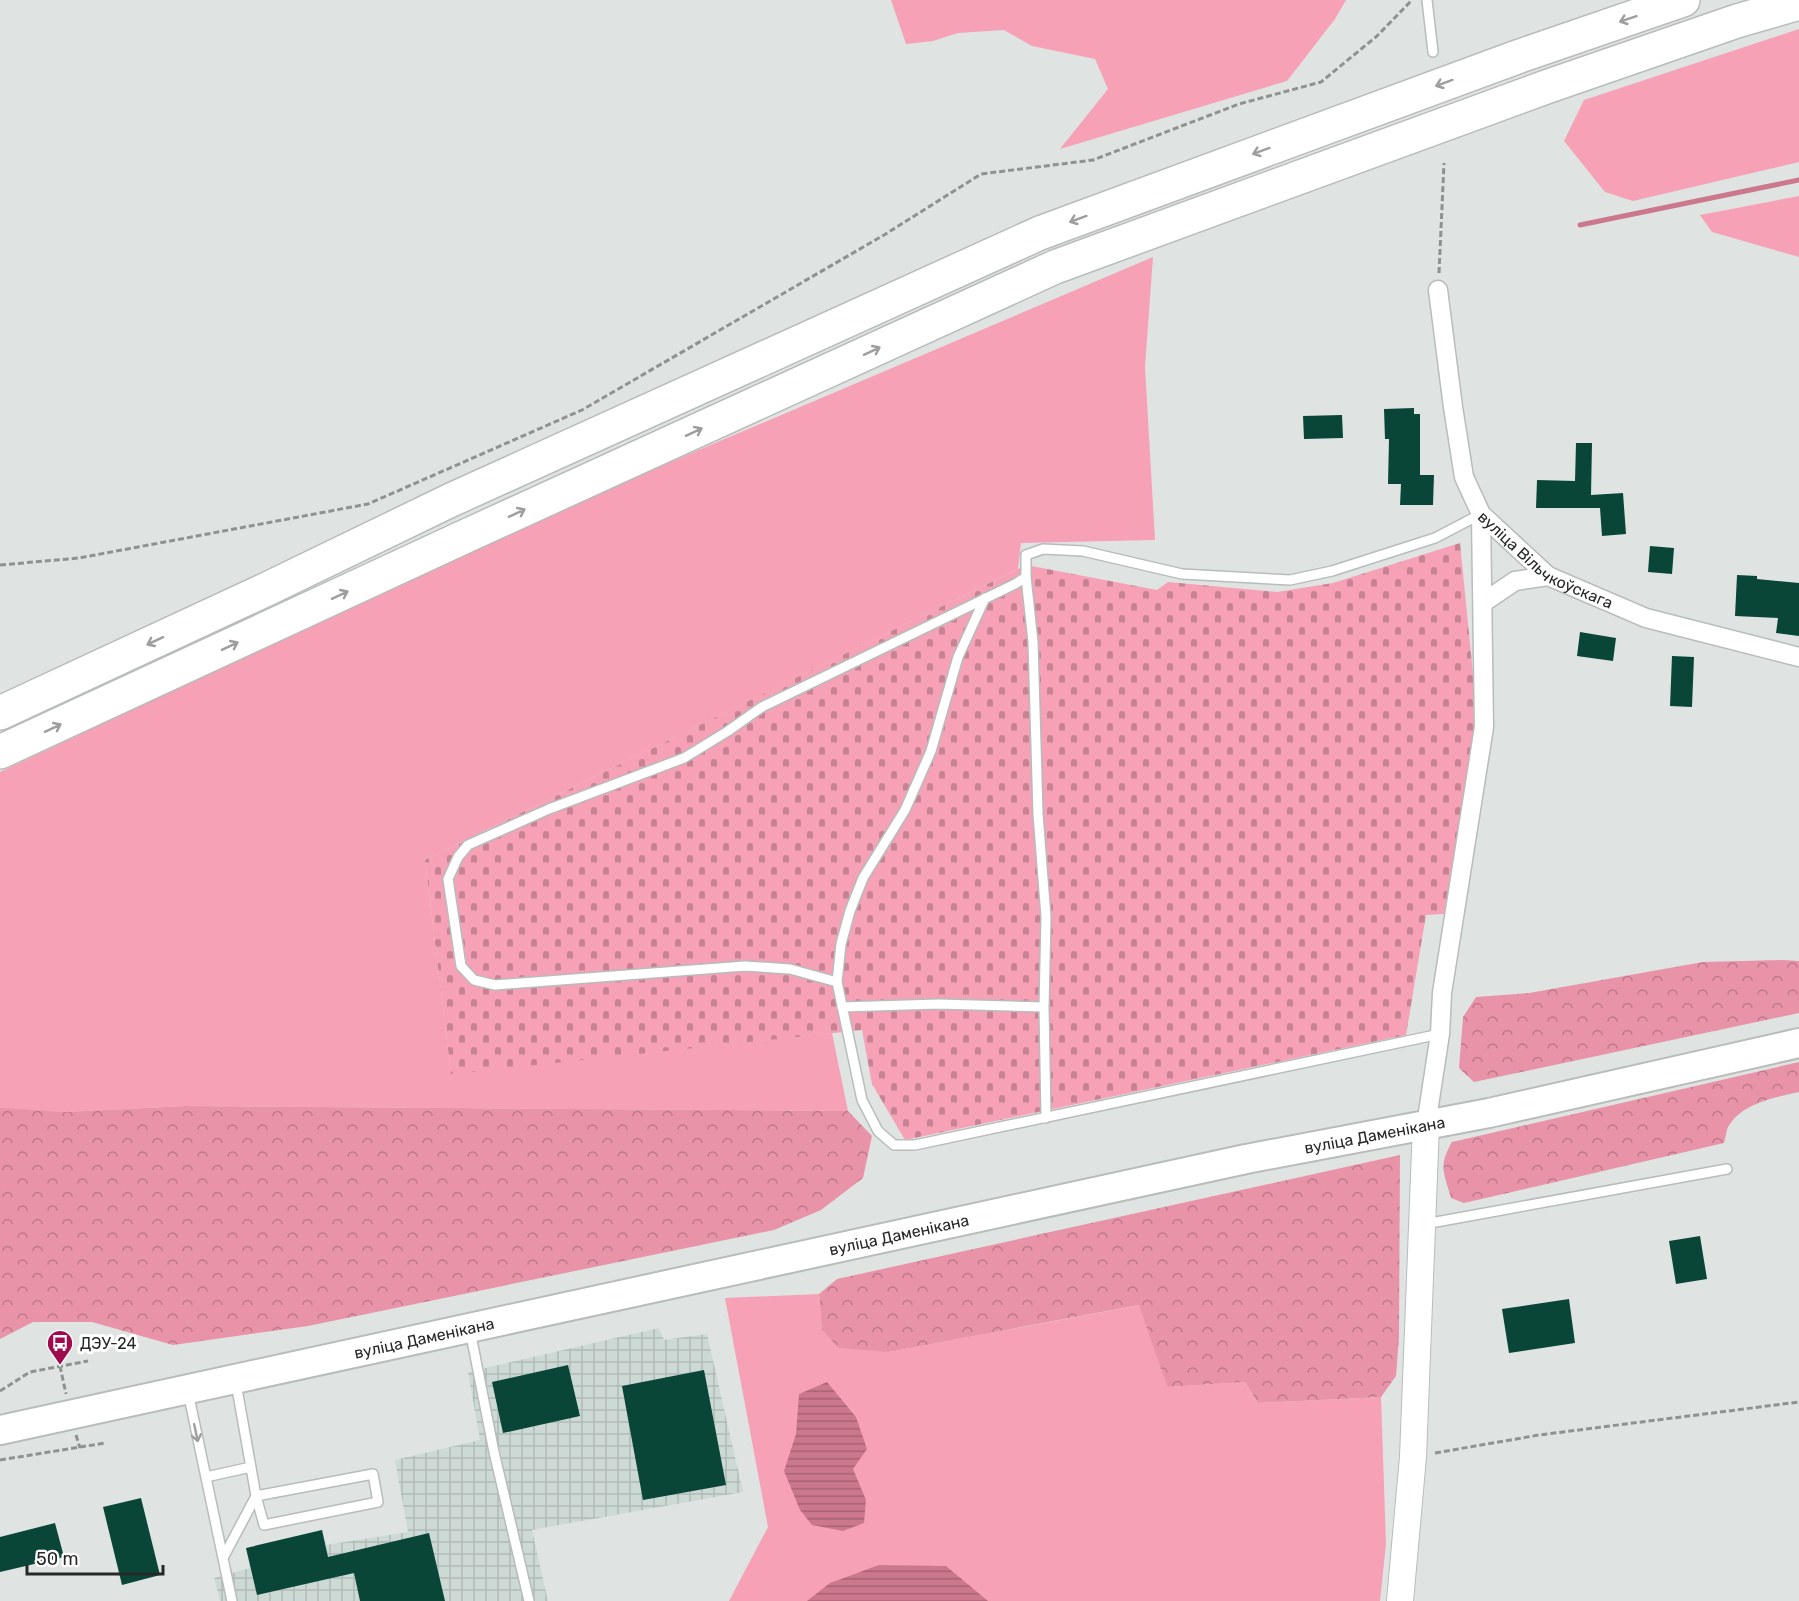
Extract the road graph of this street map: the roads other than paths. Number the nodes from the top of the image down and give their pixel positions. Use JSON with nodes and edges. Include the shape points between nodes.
{"nodes":[{"id":1,"x":1426,"y":0,"type":"edge"},
{"id":2,"x":1683,"y":0,"type":"edge"},
{"id":3,"x":1799,"y":3,"type":"edge"},
{"id":4,"x":1433,"y":52,"type":"dead end"},
{"id":5,"x":1438,"y":290,"type":"road end"},
{"id":6,"x":1481,"y":514,"type":"junction"},
{"id":7,"x":1548,"y":576,"type":"junction"},
{"id":8,"x":1026,"y":577,"type":"junction"},
{"id":9,"x":985,"y":598,"type":"junction"},
{"id":10,"x":1484,"y":602,"type":"junction"},
{"id":11,"x":1799,"y":657,"type":"edge"},
{"id":12,"x":0,"y":713,"type":"edge"},
{"id":13,"x":0,"y":753,"type":"edge"},
{"id":14,"x":837,"y":982,"type":"junction"},
{"id":15,"x":842,"y":1007,"type":"junction"},
{"id":16,"x":1044,"y":1007,"type":"junction"},
{"id":17,"x":1440,"y":1034,"type":"junction"},
{"id":18,"x":1799,"y":1044,"type":"edge"},
{"id":19,"x":1046,"y":1118,"type":"junction"},
{"id":20,"x":1426,"y":1125,"type":"junction"},
{"id":21,"x":1727,"y":1169,"type":"dead end"},
{"id":22,"x":1422,"y":1224,"type":"junction"},
{"id":23,"x":469,"y":1328,"type":"junction"},
{"id":24,"x":236,"y":1378,"type":"junction"},
{"id":25,"x":187,"y":1389,"type":"junction"},
{"id":26,"x":0,"y":1430,"type":"edge"},
{"id":27,"x":251,"y":1467,"type":"junction"},
{"id":28,"x":206,"y":1477,"type":"junction"},
{"id":29,"x":256,"y":1496,"type":"junction"},
{"id":30,"x":223,"y":1558,"type":"junction"},
{"id":31,"x":232,"y":1601,"type":"edge"},
{"id":32,"x":529,"y":1601,"type":"edge"},
{"id":33,"x":1400,"y":1601,"type":"edge"}],
"edges":[{"from":1,"to":4,"type":"lane"},
{"from":2,"to":12,"type":"highway","one_way":true,"via":[[1475,72],[1040,233],[450,500]]},
{"from":13,"to":3,"type":"highway","one_way":true,"via":[[1055,267],[1546,87]]},
{"from":5,"to":6,"type":"street","name":"вуліца Вільчкоўскага","via":[[1464,477]]},
{"from":6,"to":7,"type":"street","name":"вуліца Вільчкоўскага"},
{"from":6,"to":8,"type":"lane","via":[[1435,538],[1332,571],[1290,580],[1182,574],[1083,551],[1043,549],[1026,555]]},
{"from":6,"to":10,"type":"street"},
{"from":7,"to":10,"type":"street","via":[[1515,580]]},
{"from":7,"to":11,"type":"street","name":"вуліца Вільчкоўскага","via":[[1646,618]]},
{"from":8,"to":9,"type":"lane"},
{"from":8,"to":16,"type":"lane","via":[[1033,642],[1038,814],[1046,917]]},
{"from":9,"to":14,"type":"lane","via":[[958,657],[931,751],[905,810],[863,878],[850,911]]},
{"from":9,"to":14,"type":"lane","via":[[762,707],[684,758],[549,809],[468,845],[458,856],[448,879],[461,966],[474,980],[495,985],[745,966],[790,969]]},
{"from":10,"to":17,"type":"street","via":[[1484,727],[1442,993]]},
{"from":14,"to":15,"type":"lane"},
{"from":15,"to":16,"type":"lane"},
{"from":15,"to":19,"type":"lane","via":[[862,1100],[878,1131],[894,1145],[915,1145]]},
{"from":16,"to":19,"type":"lane"},
{"from":17,"to":19,"type":"lane"},
{"from":17,"to":20,"type":"street"},
{"from":18,"to":20,"type":"main road","name":"вуліца Даменікана"},
{"from":20,"to":22,"type":"street"},
{"from":20,"to":23,"type":"main road","name":"вуліца Даменікана","via":[[1246,1159]]},
{"from":21,"to":22,"type":"lane"},
{"from":22,"to":33,"type":"street","via":[[1413,1457]]},
{"from":23,"to":24,"type":"main road","name":"вуліца Даменікана"},
{"from":23,"to":32,"type":"lane"},
{"from":24,"to":25,"type":"main road","name":"вуліца Даменікана"},
{"from":24,"to":27,"type":"lane"},
{"from":25,"to":26,"type":"main road","name":"вуліца Даменікана"},
{"from":25,"to":28,"type":"lane","one_way":true},
{"from":27,"to":28,"type":"lane"},
{"from":27,"to":29,"type":"lane"},
{"from":28,"to":30,"type":"lane"},
{"from":29,"to":29,"type":"lane","via":[[373,1474],[378,1502],[264,1526]]},
{"from":29,"to":30,"type":"lane"},
{"from":30,"to":31,"type":"lane"}]}
